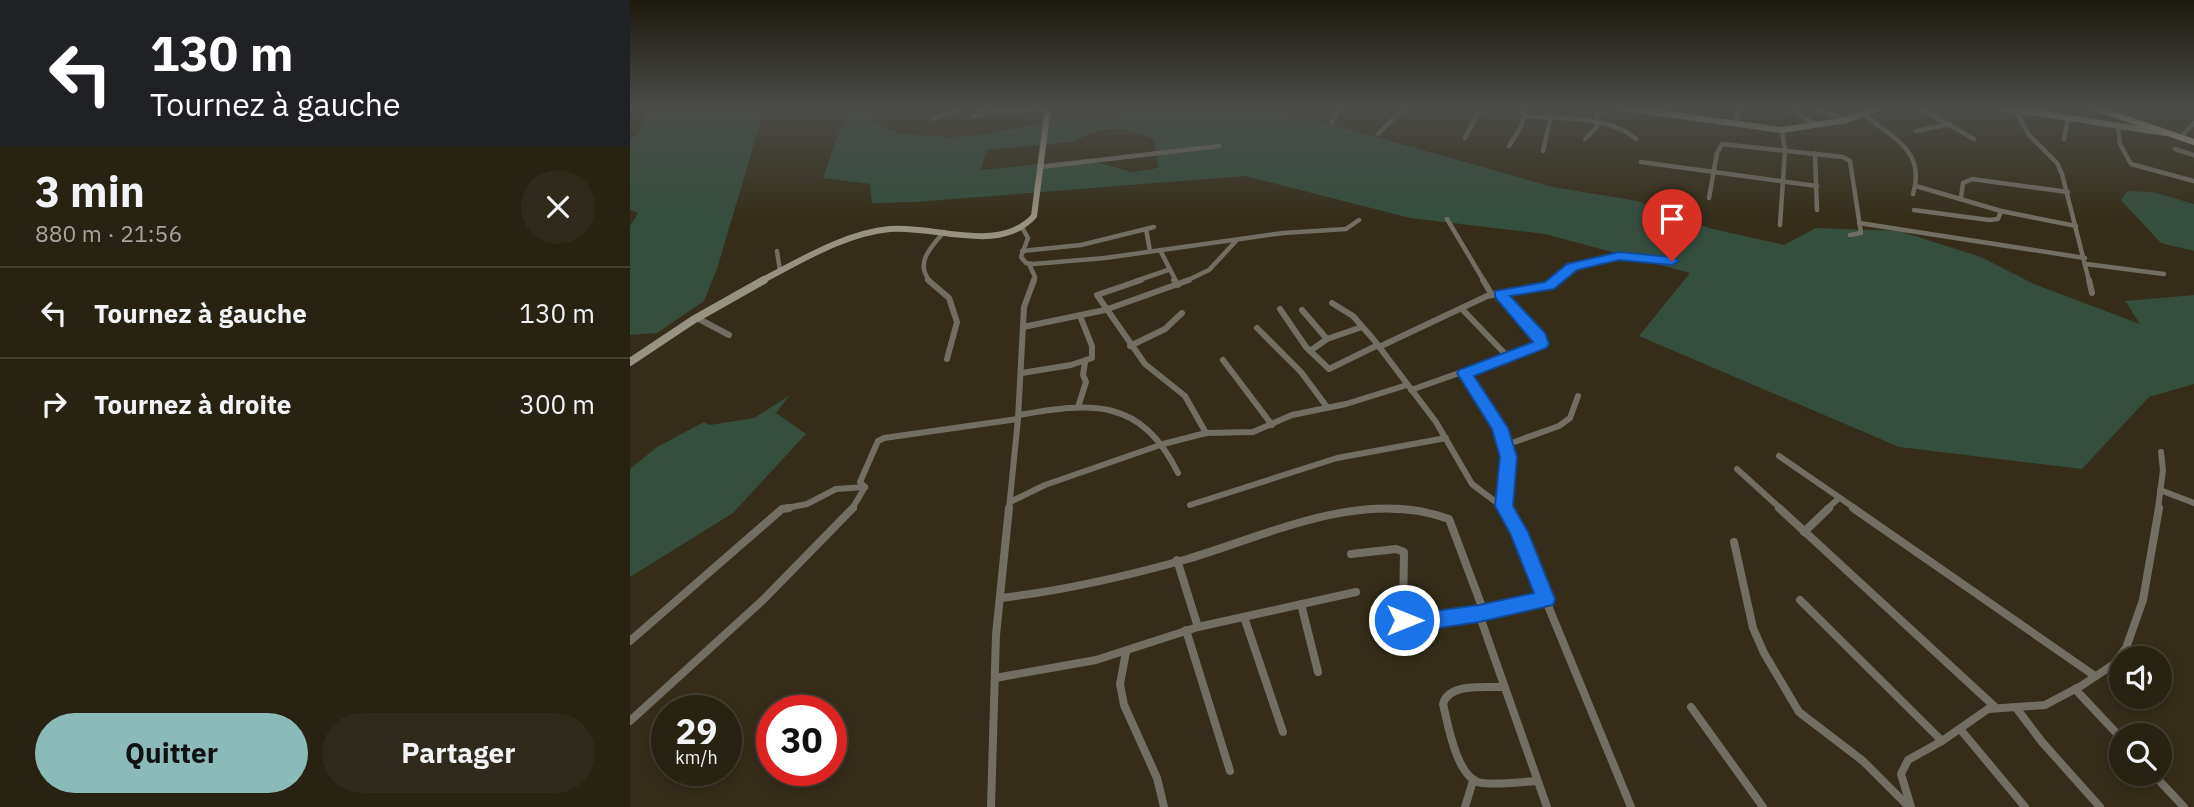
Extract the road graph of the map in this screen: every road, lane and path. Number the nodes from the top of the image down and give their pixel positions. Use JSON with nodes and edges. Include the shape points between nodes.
{"nodes":[{"id":1,"x":1043,"y":145,"type":"edge"},
{"id":2,"x":1544,"y":145,"type":"edge"},
{"id":3,"x":1722,"y":145,"type":"edge"},
{"id":4,"x":1729,"y":145,"type":"edge"},
{"id":5,"x":1784,"y":145,"type":"edge"},
{"id":6,"x":1901,"y":145,"type":"edge"},
{"id":7,"x":2039,"y":145,"type":"edge"},
{"id":8,"x":2120,"y":145,"type":"edge"},
{"id":9,"x":1219,"y":146,"type":"dead end"},
{"id":10,"x":2175,"y":149,"type":"dead end"},
{"id":11,"x":1543,"y":150,"type":"dead end"},
{"id":12,"x":1785,"y":150,"type":"junction"},
{"id":13,"x":1815,"y":153,"type":"junction"},
{"id":14,"x":2194,"y":155,"type":"edge"},
{"id":15,"x":1641,"y":162,"type":"dead end"},
{"id":16,"x":1040,"y":167,"type":"junction"},
{"id":17,"x":1714,"y":172,"type":"junction"},
{"id":18,"x":2194,"y":181,"type":"edge"},
{"id":19,"x":1784,"y":183,"type":"junction"},
{"id":20,"x":1817,"y":186,"type":"junction"},
{"id":21,"x":1916,"y":186,"type":"junction"},
{"id":22,"x":2068,"y":192,"type":"junction"},
{"id":23,"x":1913,"y":194,"type":"dead end"},
{"id":24,"x":1709,"y":198,"type":"dead end"},
{"id":25,"x":1961,"y":198,"type":"junction"},
{"id":26,"x":1914,"y":209,"type":"dead end"},
{"id":27,"x":1817,"y":210,"type":"dead end"},
{"id":28,"x":2001,"y":211,"type":"junction"},
{"id":29,"x":1447,"y":219,"type":"dead end"},
{"id":30,"x":1359,"y":220,"type":"dead end"},
{"id":31,"x":1859,"y":223,"type":"junction"},
{"id":32,"x":1780,"y":225,"type":"dead end"},
{"id":33,"x":2076,"y":226,"type":"junction"},
{"id":34,"x":1154,"y":227,"type":"dead end"},
{"id":35,"x":1023,"y":229,"type":"junction"},
{"id":36,"x":1146,"y":229,"type":"junction"},
{"id":37,"x":944,"y":232,"type":"junction"},
{"id":38,"x":1850,"y":235,"type":"dead end"},
{"id":39,"x":1236,"y":241,"type":"junction"},
{"id":40,"x":1160,"y":250,"type":"junction"},
{"id":41,"x":777,"y":251,"type":"dead end"},
{"id":42,"x":1022,"y":251,"type":"junction"},
{"id":43,"x":1150,"y":251,"type":"junction"},
{"id":44,"x":1672,"y":261,"type":"dead end"},
{"id":45,"x":2085,"y":261,"type":"junction"},
{"id":46,"x":1029,"y":264,"type":"junction"},
{"id":47,"x":1168,"y":270,"type":"junction"},
{"id":48,"x":780,"y":271,"type":"junction"},
{"id":49,"x":2164,"y":274,"type":"dead end"},
{"id":50,"x":1178,"y":285,"type":"junction"},
{"id":51,"x":2092,"y":293,"type":"dead end"},
{"id":52,"x":1496,"y":294,"type":"junction"},
{"id":53,"x":1332,"y":303,"type":"dead end"},
{"id":54,"x":1279,"y":309,"type":"dead end"},
{"id":55,"x":1462,"y":309,"type":"junction"},
{"id":56,"x":1105,"y":310,"type":"junction"},
{"id":57,"x":1302,"y":310,"type":"dead end"},
{"id":58,"x":1182,"y":313,"type":"dead end"},
{"id":59,"x":1080,"y":316,"type":"junction"},
{"id":60,"x":697,"y":318,"type":"junction"},
{"id":61,"x":1023,"y":327,"type":"junction"},
{"id":62,"x":1362,"y":327,"type":"junction"},
{"id":63,"x":1257,"y":328,"type":"dead end"},
{"id":64,"x":729,"y":335,"type":"dead end"},
{"id":65,"x":1327,"y":339,"type":"junction"},
{"id":66,"x":1130,"y":346,"type":"junction"},
{"id":67,"x":1378,"y":346,"type":"junction"},
{"id":68,"x":1310,"y":351,"type":"junction"},
{"id":69,"x":1509,"y":358,"type":"junction"},
{"id":70,"x":947,"y":359,"type":"dead end"},
{"id":71,"x":1223,"y":360,"type":"dead end"},
{"id":72,"x":630,"y":362,"type":"edge"},
{"id":73,"x":1085,"y":362,"type":"junction"},
{"id":74,"x":1022,"y":373,"type":"junction"},
{"id":75,"x":1464,"y":373,"type":"junction"},
{"id":76,"x":1409,"y":388,"type":"junction"},
{"id":77,"x":1578,"y":396,"type":"dead end"},
{"id":78,"x":1078,"y":407,"type":"junction"},
{"id":79,"x":1327,"y":407,"type":"junction"},
{"id":80,"x":1019,"y":417,"type":"junction"},
{"id":81,"x":1272,"y":425,"type":"junction"},
{"id":82,"x":1206,"y":433,"type":"junction"},
{"id":83,"x":1446,"y":438,"type":"junction"},
{"id":84,"x":1163,"y":444,"type":"junction"},
{"id":85,"x":1506,"y":445,"type":"junction"},
{"id":86,"x":2161,"y":452,"type":"dead end"},
{"id":87,"x":1779,"y":456,"type":"dead end"},
{"id":88,"x":1737,"y":469,"type":"dead end"},
{"id":89,"x":1178,"y":473,"type":"dead end"},
{"id":90,"x":866,"y":487,"type":"junction"},
{"id":91,"x":2160,"y":490,"type":"junction"},
{"id":92,"x":1839,"y":498,"type":"junction"},
{"id":93,"x":1010,"y":502,"type":"junction"},
{"id":94,"x":2194,"y":503,"type":"edge"},
{"id":95,"x":1190,"y":505,"type":"dead end"},
{"id":96,"x":1504,"y":506,"type":"junction"},
{"id":97,"x":1804,"y":533,"type":"junction"},
{"id":98,"x":1734,"y":542,"type":"dead end"},
{"id":99,"x":1351,"y":554,"type":"dead end"},
{"id":100,"x":1177,"y":561,"type":"junction"},
{"id":101,"x":1356,"y":592,"type":"dead end"},
{"id":102,"x":1000,"y":598,"type":"junction"},
{"id":103,"x":1546,"y":599,"type":"junction"},
{"id":104,"x":1800,"y":600,"type":"dead end"},
{"id":105,"x":1301,"y":604,"type":"junction"},
{"id":106,"x":1482,"y":613,"type":"junction"},
{"id":107,"x":1244,"y":617,"type":"junction"},
{"id":108,"x":1198,"y":627,"type":"junction"},
{"id":109,"x":1186,"y":630,"type":"junction"},
{"id":110,"x":630,"y":642,"type":"edge"},
{"id":111,"x":1126,"y":652,"type":"junction"},
{"id":112,"x":1318,"y":672,"type":"dead end"},
{"id":113,"x":2095,"y":676,"type":"junction"},
{"id":114,"x":995,"y":678,"type":"junction"},
{"id":115,"x":1504,"y":687,"type":"junction"},
{"id":116,"x":2075,"y":689,"type":"junction"},
{"id":117,"x":1994,"y":706,"type":"junction"},
{"id":118,"x":1691,"y":707,"type":"dead end"},
{"id":119,"x":2017,"y":709,"type":"junction"},
{"id":120,"x":630,"y":721,"type":"edge"},
{"id":121,"x":2109,"y":725,"type":"edge"},
{"id":122,"x":1960,"y":729,"type":"junction"},
{"id":123,"x":1283,"y":732,"type":"dead end"},
{"id":124,"x":1942,"y":741,"type":"junction"},
{"id":125,"x":1230,"y":771,"type":"dead end"},
{"id":126,"x":1473,"y":781,"type":"junction"},
{"id":127,"x":1537,"y":781,"type":"junction"},
{"id":128,"x":2164,"y":786,"type":"edge"},
{"id":129,"x":991,"y":807,"type":"edge"},
{"id":130,"x":1164,"y":807,"type":"edge"},
{"id":131,"x":1465,"y":807,"type":"edge"},
{"id":132,"x":1546,"y":807,"type":"edge"},
{"id":133,"x":1631,"y":807,"type":"edge"},
{"id":134,"x":1763,"y":807,"type":"edge"},
{"id":135,"x":1910,"y":807,"type":"edge"},
{"id":136,"x":2025,"y":807,"type":"edge"},
{"id":137,"x":2099,"y":807,"type":"edge"},
{"id":138,"x":2184,"y":807,"type":"edge"}],
"edges":[{"from":1,"to":16,"type":"street"},
{"from":2,"to":11,"type":"street"},
{"from":3,"to":17,"type":"street"},
{"from":4,"to":12,"type":"street"},
{"from":5,"to":12,"type":"street"},
{"from":6,"to":21,"type":"street","via":[[1914,155],[1919,167]]},
{"from":7,"to":22,"type":"street","via":[[2057,163]]},
{"from":8,"to":18,"type":"street","via":[[2131,163]]},
{"from":9,"to":16,"type":"street"},
{"from":10,"to":14,"type":"street"},
{"from":12,"to":13,"type":"street"},
{"from":12,"to":19,"type":"street"},
{"from":13,"to":20,"type":"street"},
{"from":13,"to":31,"type":"street","via":[[1850,161]]},
{"from":15,"to":17,"type":"street"},
{"from":16,"to":35,"type":"street","via":[[1034,216]]},
{"from":17,"to":19,"type":"street"},
{"from":17,"to":24,"type":"street"},
{"from":19,"to":20,"type":"street"},
{"from":19,"to":32,"type":"street"},
{"from":20,"to":27,"type":"street"},
{"from":21,"to":23,"type":"street"},
{"from":21,"to":25,"type":"street"},
{"from":22,"to":25,"type":"street","via":[[1972,179],[1963,183]]},
{"from":22,"to":33,"type":"street"},
{"from":25,"to":28,"type":"street"},
{"from":26,"to":28,"type":"street","via":[[1989,220],[1998,219]]},
{"from":28,"to":33,"type":"street"},
{"from":29,"to":52,"type":"street"},
{"from":30,"to":39,"type":"street","via":[[1346,229]]},
{"from":31,"to":38,"type":"street","via":[[1860,234]]},
{"from":31,"to":45,"type":"street"},
{"from":33,"to":45,"type":"street"},
{"from":34,"to":36,"type":"street"},
{"from":35,"to":37,"type":"street","via":[[983,236]]},
{"from":35,"to":42,"type":"street","via":[[1028,235]]},
{"from":36,"to":42,"type":"street","via":[[1081,245]]},
{"from":36,"to":43,"type":"street"},
{"from":37,"to":48,"type":"street","via":[[876,231]]},
{"from":37,"to":70,"type":"street","via":[[923,268],[928,281],[948,296],[958,325]]},
{"from":39,"to":40,"type":"street"},
{"from":39,"to":50,"type":"street","via":[[1209,271]]},
{"from":40,"to":43,"type":"street"},
{"from":40,"to":47,"type":"street"},
{"from":41,"to":48,"type":"street"},
{"from":42,"to":46,"type":"street","via":[[1021,257]]},
{"from":43,"to":46,"type":"street"},
{"from":44,"to":52,"type":"street","via":[[1619,256],[1572,267],[1549,286]]},
{"from":45,"to":49,"type":"street"},
{"from":45,"to":51,"type":"street"},
{"from":46,"to":61,"type":"street","via":[[1035,277],[1024,307]]},
{"from":47,"to":50,"type":"street"},
{"from":47,"to":56,"type":"street","via":[[1098,293]]},
{"from":48,"to":60,"type":"street"},
{"from":50,"to":56,"type":"street"},
{"from":52,"to":55,"type":"street"},
{"from":52,"to":69,"type":"street","via":[[1542,341],[1538,348]]},
{"from":53,"to":62,"type":"street","via":[[1343,307]]},
{"from":54,"to":68,"type":"street"},
{"from":55,"to":67,"type":"street"},
{"from":55,"to":69,"type":"street"},
{"from":56,"to":59,"type":"street"},
{"from":56,"to":66,"type":"street"},
{"from":57,"to":65,"type":"street"},
{"from":58,"to":66,"type":"street","via":[[1165,329]]},
{"from":59,"to":61,"type":"street"},
{"from":59,"to":73,"type":"street","via":[[1093,355]]},
{"from":60,"to":64,"type":"street"},
{"from":60,"to":72,"type":"street"},
{"from":61,"to":74,"type":"street"},
{"from":62,"to":65,"type":"street"},
{"from":62,"to":67,"type":"street"},
{"from":63,"to":79,"type":"street","via":[[1301,372]]},
{"from":65,"to":68,"type":"street"},
{"from":66,"to":82,"type":"street","via":[[1153,373],[1185,396]]},
{"from":67,"to":68,"type":"street","via":[[1329,369]]},
{"from":67,"to":76,"type":"street"},
{"from":69,"to":75,"type":"street"},
{"from":71,"to":81,"type":"street"},
{"from":73,"to":74,"type":"street"},
{"from":73,"to":78,"type":"street","via":[[1086,382]]},
{"from":74,"to":80,"type":"street"},
{"from":75,"to":76,"type":"street"},
{"from":75,"to":85,"type":"street"},
{"from":76,"to":79,"type":"street"},
{"from":76,"to":83,"type":"street"},
{"from":77,"to":85,"type":"street","via":[[1570,418],[1559,426]]},
{"from":78,"to":80,"type":"street"},
{"from":78,"to":84,"type":"street","via":[[1127,413]]},
{"from":79,"to":81,"type":"street"},
{"from":80,"to":90,"type":"street","via":[[884,438],[878,441],[860,482]]},
{"from":80,"to":93,"type":"street"},
{"from":81,"to":82,"type":"street","via":[[1252,432]]},
{"from":82,"to":84,"type":"street"},
{"from":83,"to":95,"type":"street","via":[[1337,458]]},
{"from":83,"to":96,"type":"street","via":[[1470,483]]},
{"from":84,"to":89,"type":"street"},
{"from":84,"to":93,"type":"street"},
{"from":85,"to":96,"type":"street"},
{"from":86,"to":91,"type":"street"},
{"from":87,"to":92,"type":"street"},
{"from":88,"to":97,"type":"street"},
{"from":90,"to":110,"type":"street","via":[[836,489],[807,504],[782,509]]},
{"from":90,"to":120,"type":"street","via":[[851,511],[764,599]]},
{"from":91,"to":94,"type":"street"},
{"from":91,"to":113,"type":"street","via":[[2145,593],[2127,644],[2113,664]]},
{"from":92,"to":97,"type":"street"},
{"from":92,"to":113,"type":"street"},
{"from":93,"to":102,"type":"street"},
{"from":96,"to":103,"type":"street"},
{"from":97,"to":117,"type":"street"},
{"from":98,"to":135,"type":"street","via":[[1753,628],[1799,712],[1863,761]]},
{"from":99,"to":106,"type":"street","via":[[1404,552],[1406,622]]},
{"from":100,"to":102,"type":"street","via":[[1047,592]]},
{"from":100,"to":106,"type":"street","via":[[1351,510],[1444,516],[1452,523]]},
{"from":100,"to":108,"type":"street"},
{"from":101,"to":105,"type":"street"},
{"from":102,"to":114,"type":"street"},
{"from":103,"to":106,"type":"street"},
{"from":103,"to":133,"type":"street"},
{"from":104,"to":124,"type":"street"},
{"from":105,"to":107,"type":"street"},
{"from":105,"to":112,"type":"street"},
{"from":106,"to":115,"type":"street"},
{"from":107,"to":108,"type":"street"},
{"from":107,"to":123,"type":"street"},
{"from":108,"to":109,"type":"street"},
{"from":109,"to":111,"type":"street"},
{"from":109,"to":125,"type":"street"},
{"from":111,"to":114,"type":"street"},
{"from":111,"to":130,"type":"street","via":[[1120,684],[1124,705],[1157,778]]},
{"from":113,"to":116,"type":"street"},
{"from":114,"to":129,"type":"street"},
{"from":115,"to":126,"type":"street","via":[[1456,690],[1444,698],[1462,768]]},
{"from":115,"to":127,"type":"street"},
{"from":116,"to":119,"type":"street","via":[[2042,707]]},
{"from":116,"to":121,"type":"street"},
{"from":117,"to":119,"type":"street"},
{"from":117,"to":122,"type":"street"},
{"from":118,"to":134,"type":"street"},
{"from":119,"to":137,"type":"street"},
{"from":122,"to":124,"type":"street"},
{"from":122,"to":136,"type":"street"},
{"from":124,"to":135,"type":"street","via":[[1903,765]]},
{"from":126,"to":127,"type":"street"},
{"from":126,"to":131,"type":"street"},
{"from":127,"to":132,"type":"street"},
{"from":128,"to":138,"type":"street"}]}
